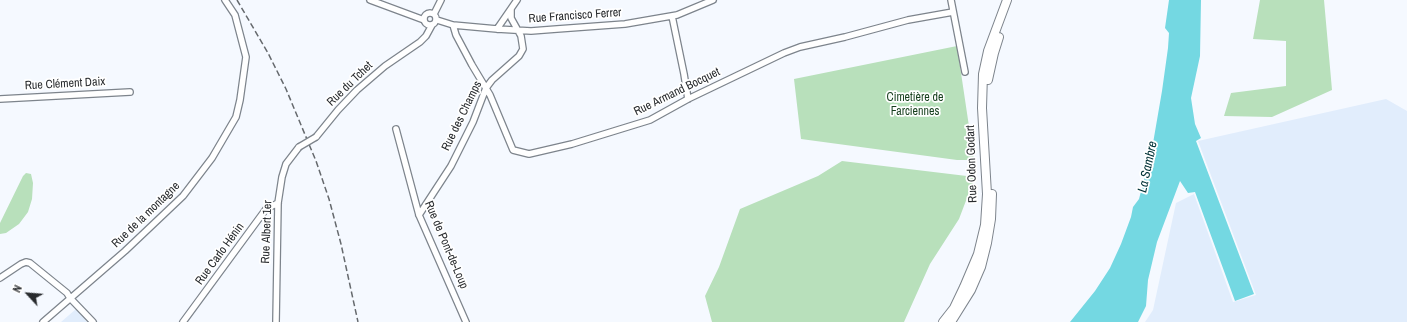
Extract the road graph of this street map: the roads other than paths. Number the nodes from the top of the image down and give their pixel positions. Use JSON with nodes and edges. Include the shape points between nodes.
{"nodes":[{"id":1,"x":225,"y":0,"type":"edge"},
{"id":2,"x":370,"y":0,"type":"edge"},
{"id":3,"x":441,"y":0,"type":"edge"},
{"id":4,"x":517,"y":0,"type":"edge"},
{"id":5,"x":713,"y":0,"type":"edge"},
{"id":6,"x":952,"y":0,"type":"edge"},
{"id":7,"x":1007,"y":0,"type":"edge"},
{"id":8,"x":1013,"y":0,"type":"edge"},
{"id":9,"x":511,"y":9,"type":"junction"},
{"id":10,"x":953,"y":12,"type":"junction"},
{"id":11,"x":672,"y":16,"type":"junction"},
{"id":12,"x":431,"y":21,"type":"junction"},
{"id":13,"x":453,"y":25,"type":"junction"},
{"id":14,"x":497,"y":29,"type":"junction"},
{"id":15,"x":518,"y":30,"type":"junction"},
{"id":16,"x":965,"y":72,"type":"dead end"},
{"id":17,"x":486,"y":88,"type":"junction"},
{"id":18,"x":130,"y":92,"type":"dead end"},
{"id":19,"x":0,"y":99,"type":"edge"},
{"id":20,"x":688,"y":99,"type":"junction"},
{"id":21,"x":396,"y":129,"type":"dead end"},
{"id":22,"x":299,"y":147,"type":"joint"},
{"id":23,"x":278,"y":203,"type":"junction"},
{"id":24,"x":419,"y":215,"type":"junction"},
{"id":25,"x":0,"y":278,"type":"edge"},
{"id":26,"x":70,"y":298,"type":"junction"},
{"id":27,"x":43,"y":322,"type":"edge"},
{"id":28,"x":93,"y":322,"type":"edge"},
{"id":29,"x":183,"y":322,"type":"edge"},
{"id":30,"x":276,"y":322,"type":"edge"},
{"id":31,"x":466,"y":322,"type":"edge"},
{"id":32,"x":943,"y":322,"type":"edge"},
{"id":33,"x":951,"y":322,"type":"edge"}],
"edges":[{"from":1,"to":26,"type":"street","name":"Rue de la montagne","via":[[235,16],[246,57],[236,117],[212,158],[183,196]]},
{"from":2,"to":12,"type":"street","name":"Rue Francisco Ferrer"},
{"from":3,"to":12,"type":"street","name":"Rue du Tchet"},
{"from":4,"to":9,"type":"street"},
{"from":5,"to":11,"type":"street","name":"Rue Francisco Ferrer"},
{"from":6,"to":10,"type":"street"},
{"from":7,"to":32,"type":"main road","name":"Rue Odon Godart","via":[[988,51],[983,74],[985,225],[978,254],[964,287],[954,308]]},
{"from":8,"to":33,"type":"main road","name":"Rue Odon Godart","via":[[994,52],[989,75],[992,212],[987,243],[971,290]]},
{"from":9,"to":14,"type":"street"},
{"from":9,"to":15,"type":"street","name":"Rue des Champs","via":[[511,18]]},
{"from":10,"to":16,"type":"street"},
{"from":10,"to":20,"type":"street","name":"Rue Armand Bocquet","via":[[908,20],[845,38],[800,47]]},
{"from":11,"to":15,"type":"street","name":"Rue Francisco Ferrer","via":[[625,24]]},
{"from":11,"to":20,"type":"street"},
{"from":12,"to":13,"type":"street","name":"Rue Francisco Ferrer"},
{"from":12,"to":22,"type":"street","name":"Rue du Tchet","bridge":true,"via":[[420,42],[385,66],[357,90],[316,137]]},
{"from":13,"to":14,"type":"street","name":"Rue Francisco Ferrer"},
{"from":13,"to":17,"type":"street","name":"Rue Armand Bocquet","via":[[462,47]]},
{"from":14,"to":15,"type":"street","name":"Rue Francisco Ferrer"},
{"from":15,"to":17,"type":"street","name":"Rue des Champs","via":[[523,49],[520,56]]},
{"from":17,"to":20,"type":"street","name":"Rue Armand Bocquet","via":[[513,150],[529,154],[572,144],[650,120]]},
{"from":17,"to":24,"type":"street","name":"Rue des Champs","via":[[473,122],[451,166]]},
{"from":18,"to":19,"type":"street","name":"Rue Clément Daix"},
{"from":21,"to":24,"type":"street","name":"Rue de Pont-de-Loup"},
{"from":22,"to":23,"type":"street","name":"Rue Albert 1er","via":[[286,164]]},
{"from":23,"to":29,"type":"street","name":"Rue Carlo Hénin","via":[[266,209]]},
{"from":23,"to":30,"type":"street","name":"Rue Albert 1er"},
{"from":24,"to":31,"type":"street","name":"Rue de Pont-de-Loup"},
{"from":25,"to":26,"type":"street","via":[[21,264],[30,263]]},
{"from":26,"to":27,"type":"street","name":"Rue de la montagne"},
{"from":26,"to":28,"type":"street"}]}
